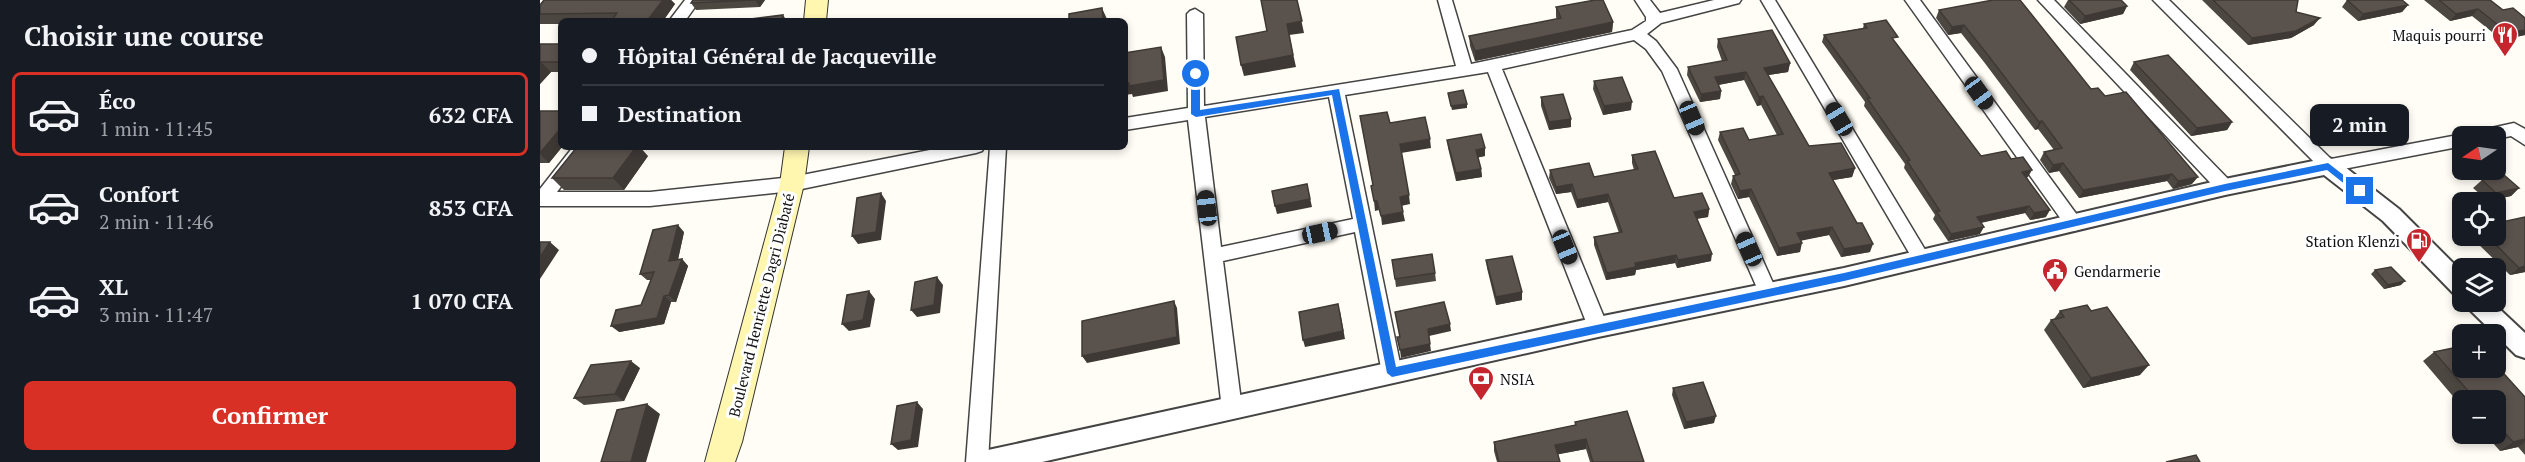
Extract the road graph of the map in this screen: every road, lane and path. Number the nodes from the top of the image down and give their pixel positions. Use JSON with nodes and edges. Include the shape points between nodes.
{"nodes":[{"id":1,"x":693,"y":0,"type":"edge"},
{"id":2,"x":818,"y":0,"type":"edge"},
{"id":3,"x":1444,"y":0,"type":"edge"},
{"id":4,"x":1642,"y":0,"type":"edge"},
{"id":5,"x":1734,"y":0,"type":"edge"},
{"id":6,"x":1768,"y":0,"type":"edge"},
{"id":7,"x":1912,"y":0,"type":"edge"},
{"id":8,"x":2045,"y":0,"type":"edge"},
{"id":9,"x":2160,"y":0,"type":"edge"},
{"id":10,"x":1195,"y":14,"type":"dead end"},
{"id":11,"x":679,"y":18,"type":"edge"},
{"id":12,"x":815,"y":18,"type":"edge"},
{"id":13,"x":1656,"y":19,"type":"junction"},
{"id":14,"x":1637,"y":34,"type":"junction"},
{"id":15,"x":1493,"y":66,"type":"junction"},
{"id":16,"x":1465,"y":69,"type":"junction"},
{"id":17,"x":1336,"y":91,"type":"junction"},
{"id":18,"x":1196,"y":114,"type":"junction"},
{"id":19,"x":1128,"y":124,"type":"edge"},
{"id":20,"x":2506,"y":131,"type":"edge"},
{"id":21,"x":2525,"y":139,"type":"edge"},
{"id":22,"x":2452,"y":142,"type":"edge"},
{"id":23,"x":580,"y":150,"type":"edge"},
{"id":24,"x":797,"y":150,"type":"edge"},
{"id":25,"x":961,"y":150,"type":"edge"},
{"id":26,"x":998,"y":150,"type":"edge"},
{"id":27,"x":2328,"y":166,"type":"junction"},
{"id":28,"x":792,"y":184,"type":"junction"},
{"id":29,"x":2225,"y":187,"type":"junction"},
{"id":30,"x":541,"y":199,"type":"edge"},
{"id":31,"x":1362,"y":224,"type":"junction"},
{"id":32,"x":2074,"y":224,"type":"junction"},
{"id":33,"x":1213,"y":256,"type":"junction"},
{"id":34,"x":1921,"y":258,"type":"junction"},
{"id":35,"x":2452,"y":277,"type":"edge"},
{"id":36,"x":1768,"y":292,"type":"junction"},
{"id":37,"x":2487,"y":312,"type":"edge"},
{"id":38,"x":1598,"y":327,"type":"junction"},
{"id":39,"x":2525,"y":348,"type":"edge"},
{"id":40,"x":1392,"y":373,"type":"junction"},
{"id":41,"x":1232,"y":409,"type":"junction"},
{"id":42,"x":720,"y":462,"type":"edge"},
{"id":43,"x":977,"y":462,"type":"edge"},
{"id":44,"x":988,"y":462,"type":"edge"}],
"edges":[{"from":1,"to":11,"type":"street"},
{"from":2,"to":12,"type":"main road"},
{"from":3,"to":16,"type":"street"},
{"from":4,"to":13,"type":"street"},
{"from":5,"to":13,"type":"street"},
{"from":6,"to":34,"type":"street"},
{"from":7,"to":32,"type":"street"},
{"from":8,"to":29,"type":"street"},
{"from":9,"to":27,"type":"street"},
{"from":10,"to":18,"type":"street"},
{"from":13,"to":14,"type":"street","via":[[1654,16],[1653,23]]},
{"from":14,"to":15,"type":"street"},
{"from":14,"to":36,"type":"street","via":[[1656,50],[1669,69]]},
{"from":15,"to":16,"type":"street"},
{"from":15,"to":38,"type":"street"},
{"from":16,"to":17,"type":"street"},
{"from":17,"to":18,"type":"street"},
{"from":17,"to":31,"type":"street"},
{"from":18,"to":19,"type":"street"},
{"from":18,"to":33,"type":"street"},
{"from":20,"to":21,"type":"street","via":[[2514,129]]},
{"from":22,"to":27,"type":"street"},
{"from":23,"to":30,"type":"street"},
{"from":24,"to":28,"type":"main road","name":"Boulevard Henriette Dagri Diabaté"},
{"from":25,"to":28,"type":"street"},
{"from":26,"to":43,"type":"street"},
{"from":27,"to":29,"type":"street"},
{"from":27,"to":35,"type":"street","via":[[2391,215]]},
{"from":28,"to":30,"type":"street","via":[[650,199]]},
{"from":28,"to":42,"type":"main road","name":"Boulevard Henriette Dagri Diabaté"},
{"from":29,"to":32,"type":"street"},
{"from":31,"to":33,"type":"street"},
{"from":31,"to":40,"type":"street"},
{"from":32,"to":34,"type":"street"},
{"from":33,"to":41,"type":"street"},
{"from":34,"to":36,"type":"street"},
{"from":36,"to":38,"type":"street"},
{"from":37,"to":39,"type":"street"},
{"from":38,"to":40,"type":"street"},
{"from":40,"to":41,"type":"street"},
{"from":41,"to":44,"type":"street"}]}
